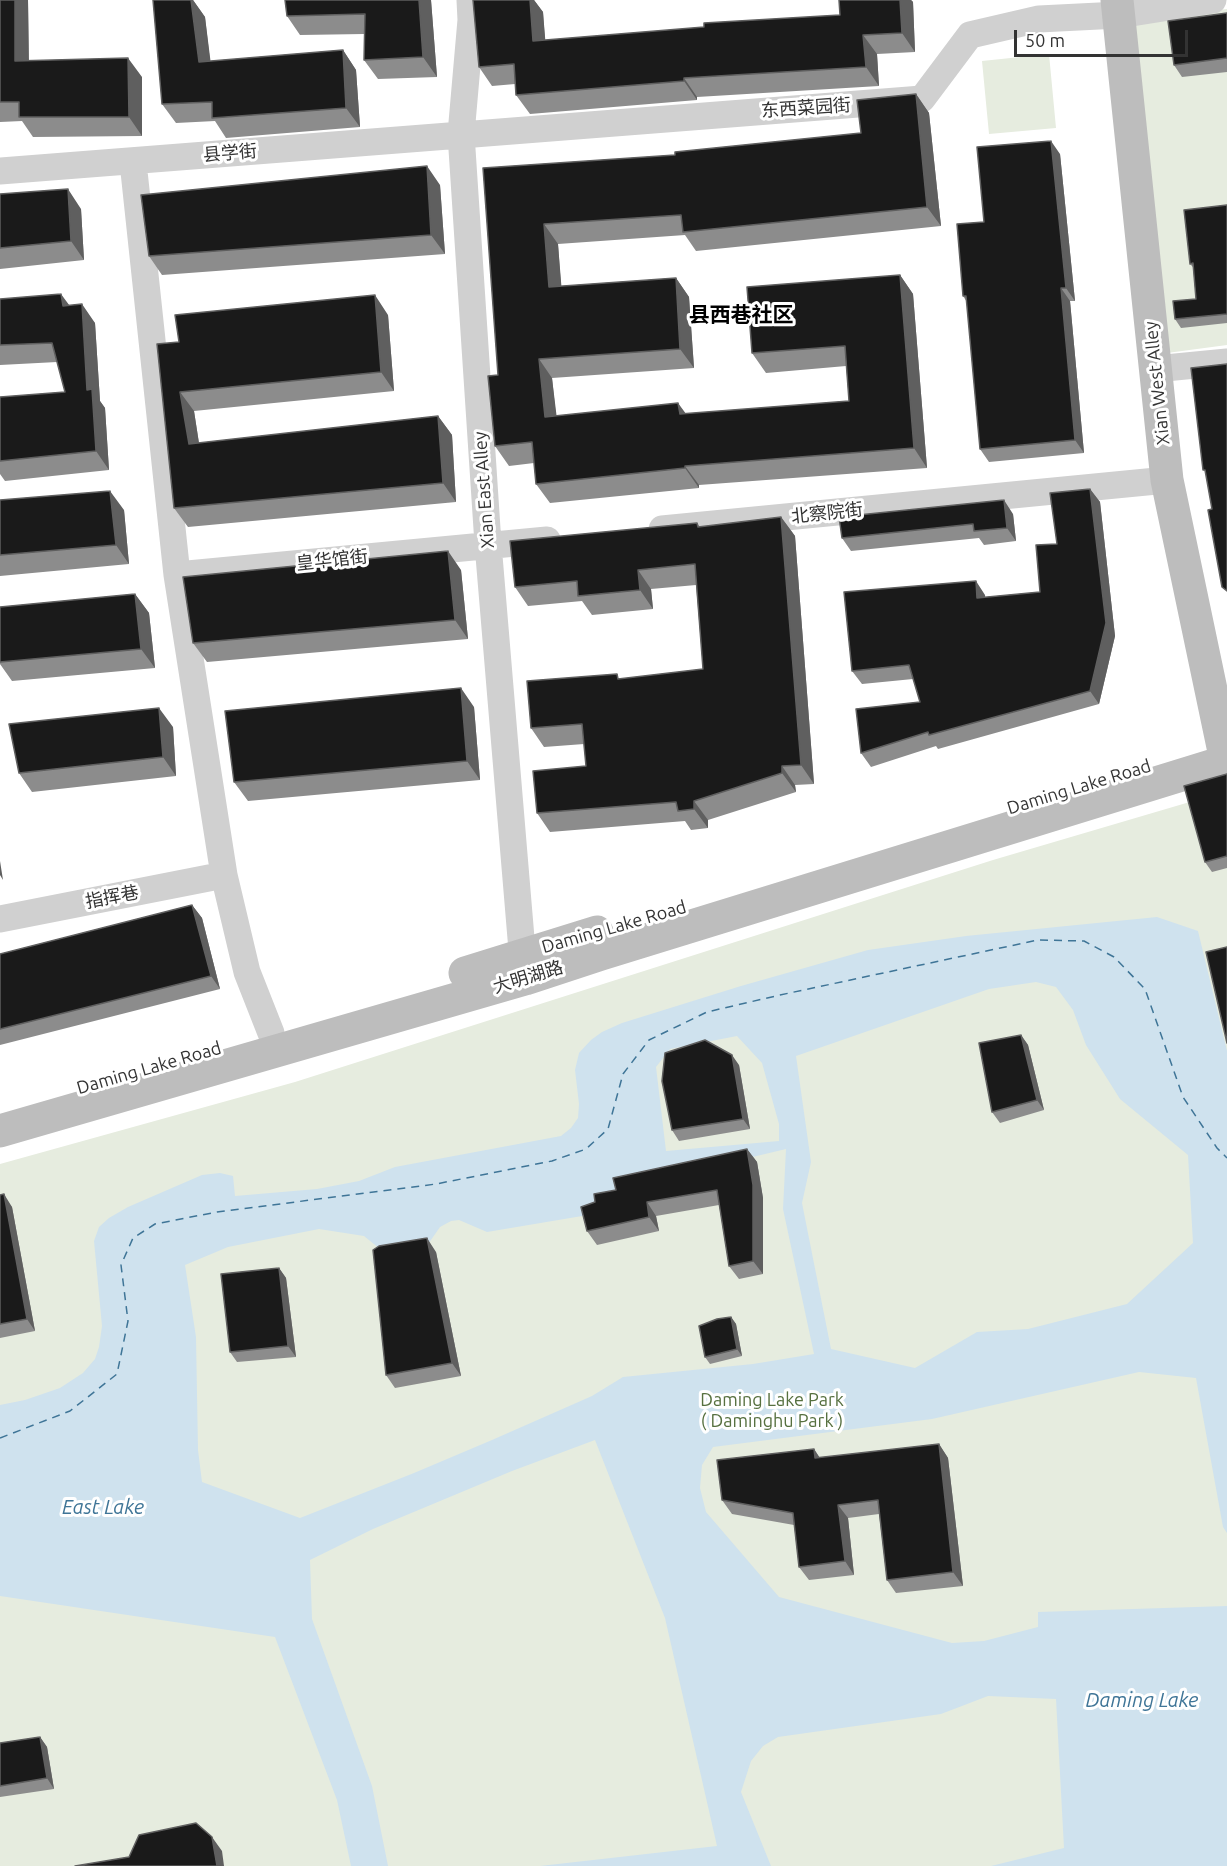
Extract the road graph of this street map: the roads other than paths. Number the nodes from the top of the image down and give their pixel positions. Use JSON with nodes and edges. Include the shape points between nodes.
{"nodes":[{"id":1,"x":470,"y":0,"type":"edge"},
{"id":2,"x":1213,"y":0,"type":"edge"},
{"id":3,"x":1118,"y":7,"type":"edge"},
{"id":4,"x":461,"y":134,"type":"junction"},
{"id":5,"x":133,"y":162,"type":"junction"},
{"id":6,"x":0,"y":171,"type":"edge"},
{"id":7,"x":1227,"y":362,"type":"edge"},
{"id":8,"x":1155,"y":369,"type":"junction"},
{"id":9,"x":1167,"y":480,"type":"junction"},
{"id":10,"x":643,"y":530,"type":"edge"},
{"id":11,"x":571,"y":537,"type":"edge"},
{"id":12,"x":488,"y":544,"type":"junction"},
{"id":13,"x":177,"y":575,"type":"junction"},
{"id":14,"x":1226,"y":751,"type":"edge"},
{"id":15,"x":224,"y":875,"type":"junction"},
{"id":16,"x":0,"y":919,"type":"edge"},
{"id":17,"x":523,"y":967,"type":"junction"},
{"id":18,"x":271,"y":1033,"type":"junction"},
{"id":19,"x":0,"y":1111,"type":"edge"},
{"id":20,"x":0,"y":1131,"type":"edge"}],
"edges":[{"from":1,"to":4,"type":"street","name":"Xian East Alley"},
{"from":2,"to":3,"type":"street","name":"东西菜园街"},
{"from":3,"to":4,"type":"street","name":"东西菜园街","via":[[970,35],[922,99]]},
{"from":3,"to":8,"type":"main road","name":"Xian West Alley"},
{"from":4,"to":5,"type":"street","name":"县学街"},
{"from":4,"to":12,"type":"street","name":"Xian East Alley"},
{"from":5,"to":6,"type":"street","name":"县学街"},
{"from":5,"to":13,"type":"street"},
{"from":7,"to":8,"type":"street"},
{"from":8,"to":9,"type":"main road","name":"Xian West Alley"},
{"from":9,"to":10,"type":"street","name":"北察院街"},
{"from":9,"to":14,"type":"main road","name":"Xian West Alley"},
{"from":11,"to":12,"type":"street"},
{"from":12,"to":13,"type":"street","name":"皇华馆街"},
{"from":12,"to":17,"type":"street","name":"Xian East Alley"},
{"from":13,"to":15,"type":"street"},
{"from":14,"to":17,"type":"main road","name":"大明湖路","via":[[613,950]]},
{"from":15,"to":16,"type":"street","name":"指挥巷"},
{"from":15,"to":18,"type":"street","via":[[247,972]]},
{"from":17,"to":18,"type":"main road","name":"Daming Lake Road"},
{"from":17,"to":20,"type":"main road","name":"大明湖路","via":[[508,982]]},
{"from":18,"to":19,"type":"main road","name":"Daming Lake Road"}]}
